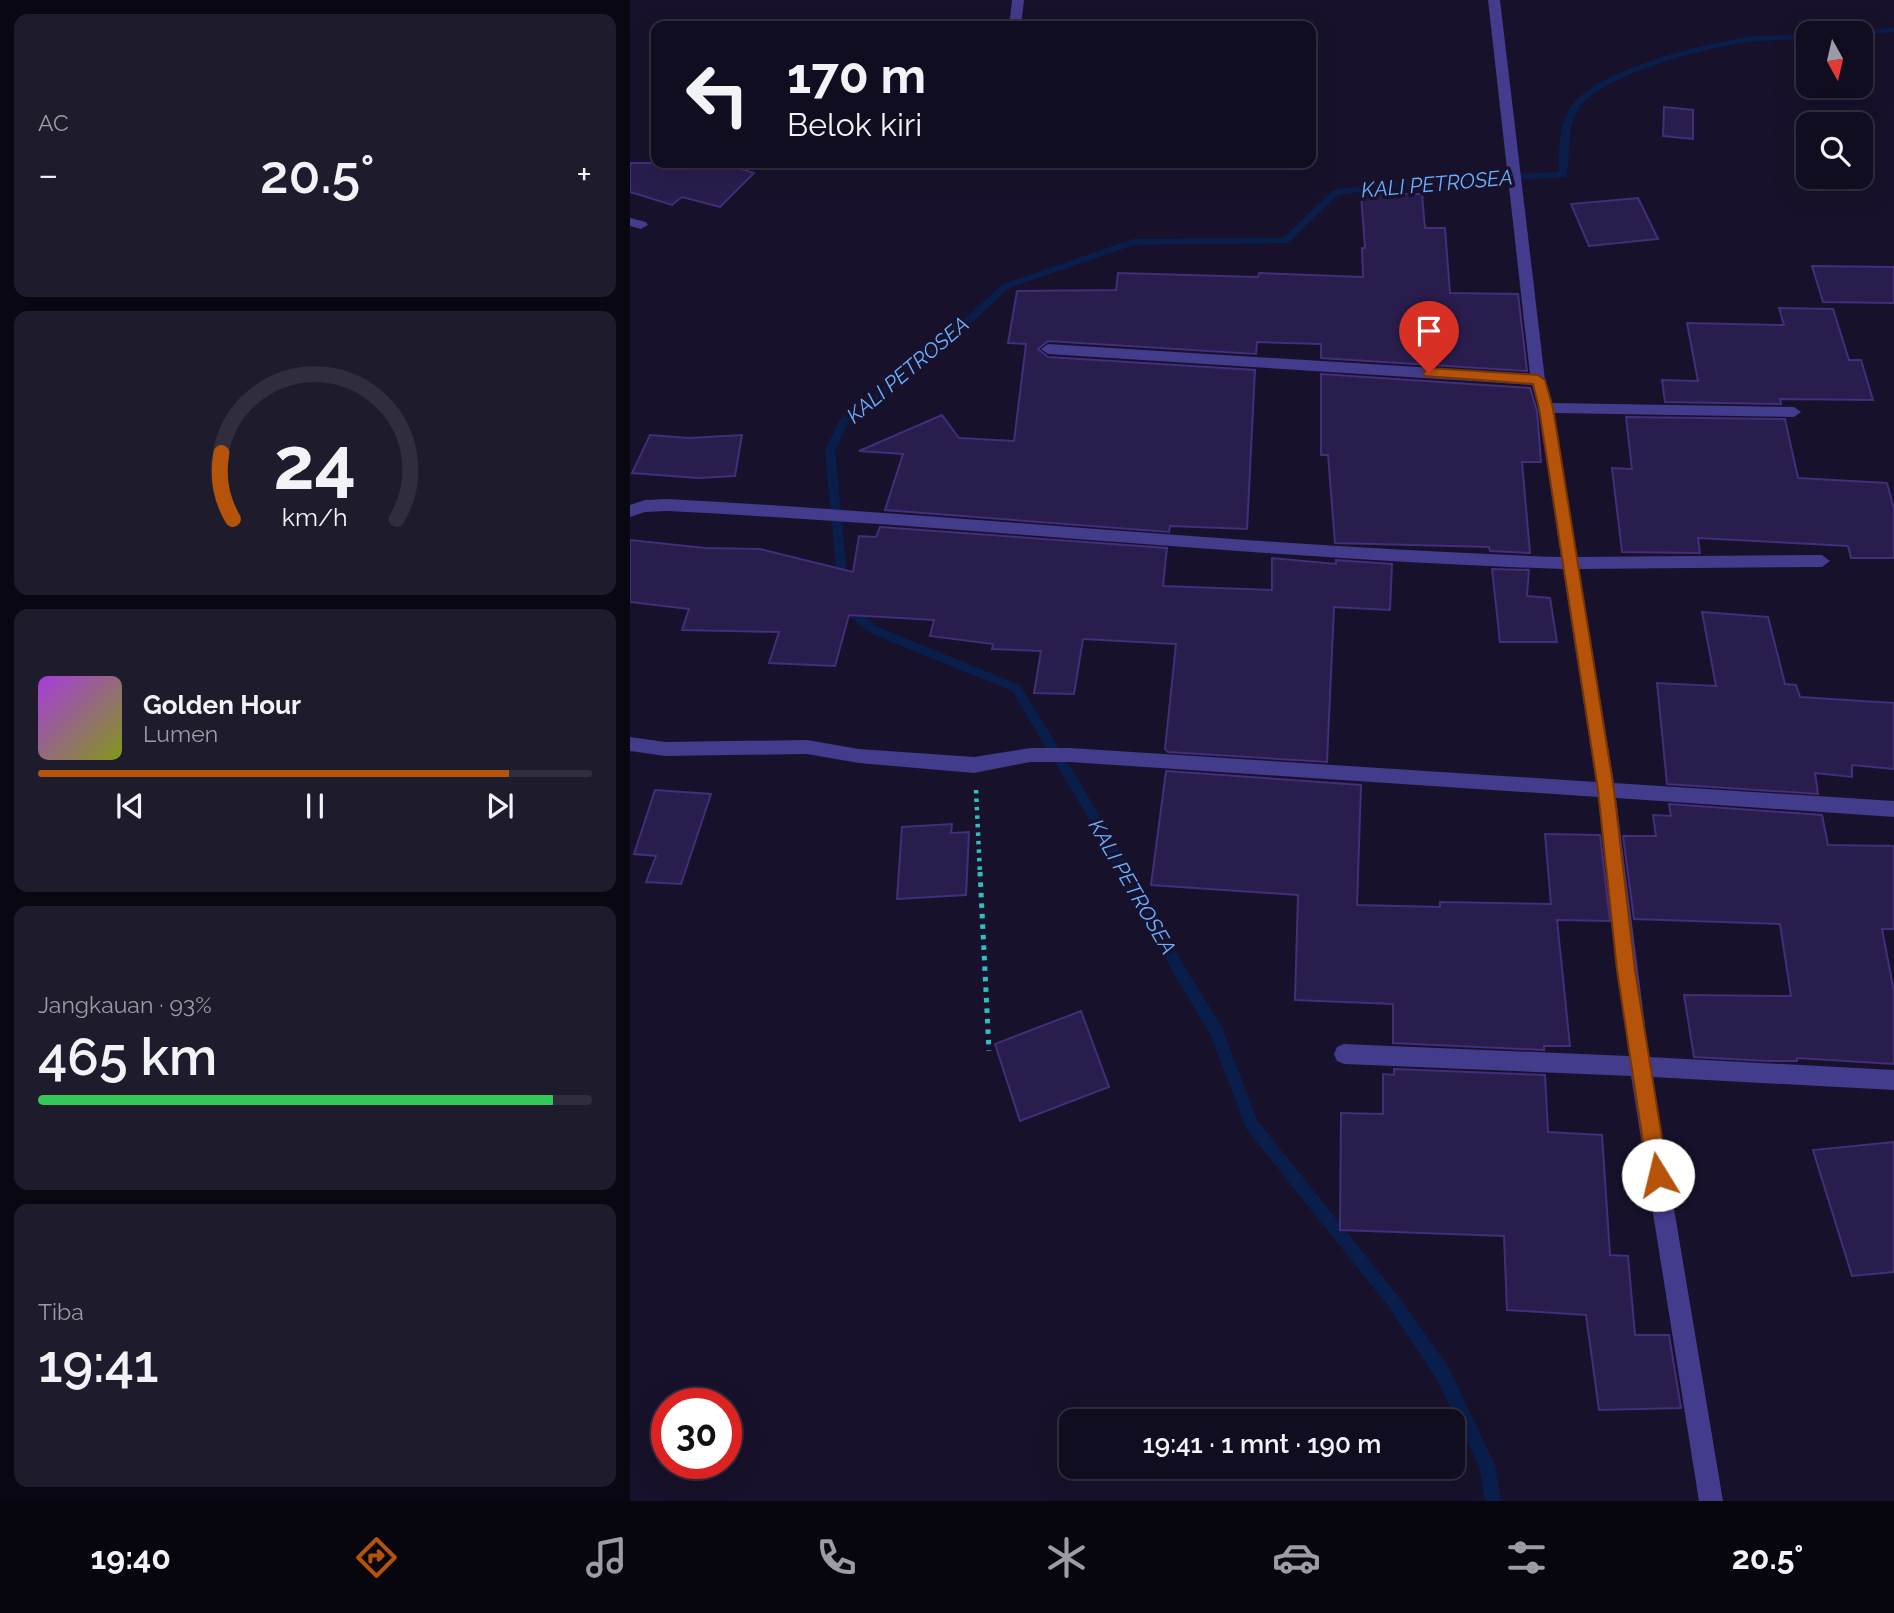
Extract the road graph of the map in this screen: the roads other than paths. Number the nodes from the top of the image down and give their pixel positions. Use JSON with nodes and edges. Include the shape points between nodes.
{"nodes":[{"id":1,"x":1018,"y":0,"type":"edge"},
{"id":2,"x":1494,"y":0,"type":"edge"},
{"id":3,"x":1016,"y":21,"type":"edge"},
{"id":4,"x":1048,"y":349,"type":"dead end"},
{"id":5,"x":1538,"y":380,"type":"junction"},
{"id":6,"x":1546,"y":408,"type":"junction"},
{"id":7,"x":1794,"y":412,"type":"dead end"},
{"id":8,"x":630,"y":511,"type":"edge"},
{"id":9,"x":1822,"y":561,"type":"dead end"},
{"id":10,"x":1569,"y":563,"type":"junction"},
{"id":11,"x":630,"y":744,"type":"edge"},
{"id":12,"x":1606,"y":790,"type":"junction"},
{"id":13,"x":1894,"y":808,"type":"edge"},
{"id":14,"x":1343,"y":1055,"type":"dead end"},
{"id":15,"x":1640,"y":1067,"type":"junction"},
{"id":16,"x":1894,"y":1080,"type":"edge"},
{"id":17,"x":1711,"y":1501,"type":"edge"}],
"edges":[{"from":1,"to":3,"type":"street"},
{"from":2,"to":5,"type":"street"},
{"from":4,"to":5,"type":"street"},
{"from":5,"to":6,"type":"street"},
{"from":6,"to":7,"type":"street"},
{"from":6,"to":10,"type":"street"},
{"from":8,"to":10,"type":"street","via":[[667,505],[821,513],[1412,558]]},
{"from":9,"to":10,"type":"street"},
{"from":10,"to":12,"type":"street"},
{"from":11,"to":12,"type":"street","via":[[666,749],[807,747],[974,765],[1030,755],[1070,755]]},
{"from":12,"to":13,"type":"street"},
{"from":12,"to":15,"type":"street"},
{"from":14,"to":15,"type":"street"},
{"from":15,"to":16,"type":"street"},
{"from":15,"to":17,"type":"street"}]}
